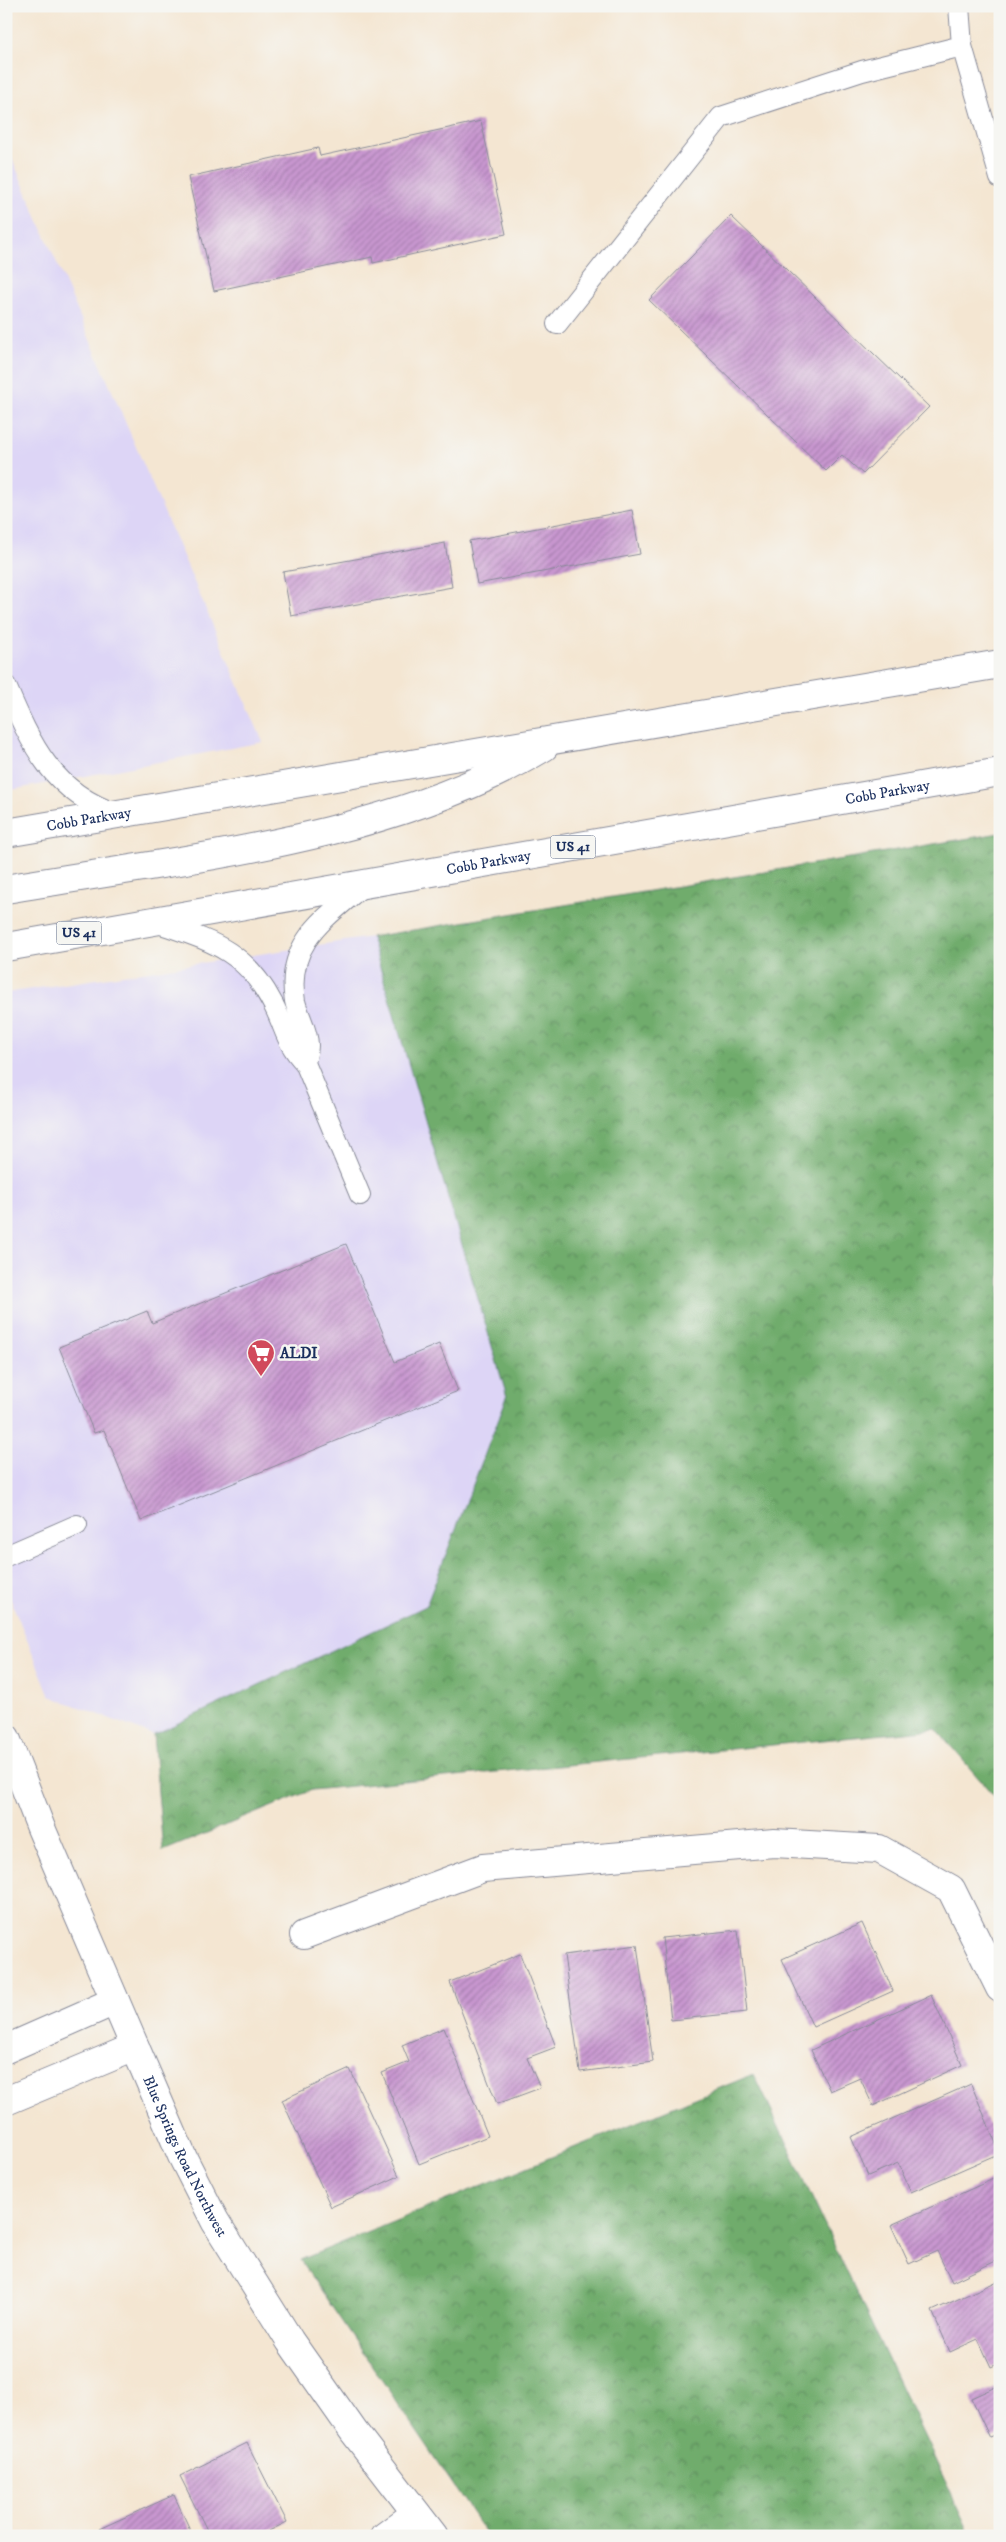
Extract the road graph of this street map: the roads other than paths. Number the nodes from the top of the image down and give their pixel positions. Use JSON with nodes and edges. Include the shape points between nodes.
{"nodes":[{"id":1,"x":959,"y":6,"type":"edge"},
{"id":2,"x":962,"y":46,"type":"junction"},
{"id":3,"x":1000,"y":178,"type":"edge"},
{"id":4,"x":557,"y":324,"type":"dead end"},
{"id":5,"x":1000,"y":664,"type":"edge"},
{"id":6,"x":6,"y":687,"type":"edge"},
{"id":7,"x":556,"y":740,"type":"junction"},
{"id":8,"x":1000,"y":772,"type":"edge"},
{"id":9,"x":117,"y":814,"type":"junction"},
{"id":10,"x":6,"y":833,"type":"edge"},
{"id":11,"x":367,"y":883,"type":"junction"},
{"id":12,"x":6,"y":889,"type":"edge"},
{"id":13,"x":151,"y":920,"type":"junction"},
{"id":14,"x":6,"y":946,"type":"edge"},
{"id":15,"x":305,"y":1064,"type":"junction"},
{"id":16,"x":360,"y":1195,"type":"dead end"},
{"id":17,"x":77,"y":1525,"type":"dead end"},
{"id":18,"x":6,"y":1556,"type":"edge"},
{"id":19,"x":6,"y":1738,"type":"edge"},
{"id":20,"x":304,"y":1935,"type":"dead end"},
{"id":21,"x":1000,"y":1988,"type":"edge"},
{"id":22,"x":115,"y":2001,"type":"junction"},
{"id":23,"x":135,"y":2047,"type":"junction"},
{"id":24,"x":6,"y":2049,"type":"edge"},
{"id":25,"x":6,"y":2101,"type":"edge"},
{"id":26,"x":414,"y":2514,"type":"junction"},
{"id":27,"x":385,"y":2536,"type":"edge"},
{"id":28,"x":434,"y":2536,"type":"edge"}],
"edges":[{"from":1,"to":2,"type":"lane"},
{"from":2,"to":3,"type":"lane"},
{"from":2,"to":4,"type":"lane","via":[[862,71],[721,117]]},
{"from":5,"to":7,"type":"main road","name":"Cobb Parkway"},
{"from":6,"to":9,"type":"lane","via":[[27,735],[51,770],[82,799]]},
{"from":7,"to":9,"type":"main road","name":"Cobb Parkway"},
{"from":7,"to":12,"type":"main road","via":[[507,769],[458,790],[312,835]]},
{"from":8,"to":11,"type":"main road","name":"Cobb Parkway","number":"US 41"},
{"from":9,"to":10,"type":"main road","name":"Cobb Parkway"},
{"from":11,"to":13,"type":"main road","name":"Cobb Parkway","number":"US 41"},
{"from":11,"to":15,"type":"lane","via":[[317,925],[299,949],[293,972],[296,1001],[308,1044]]},
{"from":13,"to":14,"type":"main road","name":"Cobb Parkway","number":"US 41"},
{"from":13,"to":15,"type":"lane","via":[[202,938],[244,961],[260,980],[291,1048]]},
{"from":15,"to":16,"type":"lane"},
{"from":17,"to":18,"type":"lane"},
{"from":19,"to":22,"type":"main road","name":"Blue Springs Road Northwest"},
{"from":20,"to":21,"type":"main road","via":[[483,1868],[774,1843],[879,1849],[950,1889]]},
{"from":22,"to":23,"type":"main road","name":"Blue Springs Road Northwest"},
{"from":22,"to":24,"type":"main road"},
{"from":23,"to":25,"type":"main road"},
{"from":23,"to":26,"type":"main road","name":"Blue Springs Road Northwest","via":[[182,2156],[215,2221],[290,2340]]},
{"from":26,"to":27,"type":"main road"},
{"from":26,"to":28,"type":"main road","name":"Blue Springs Road Northwest"}]}
